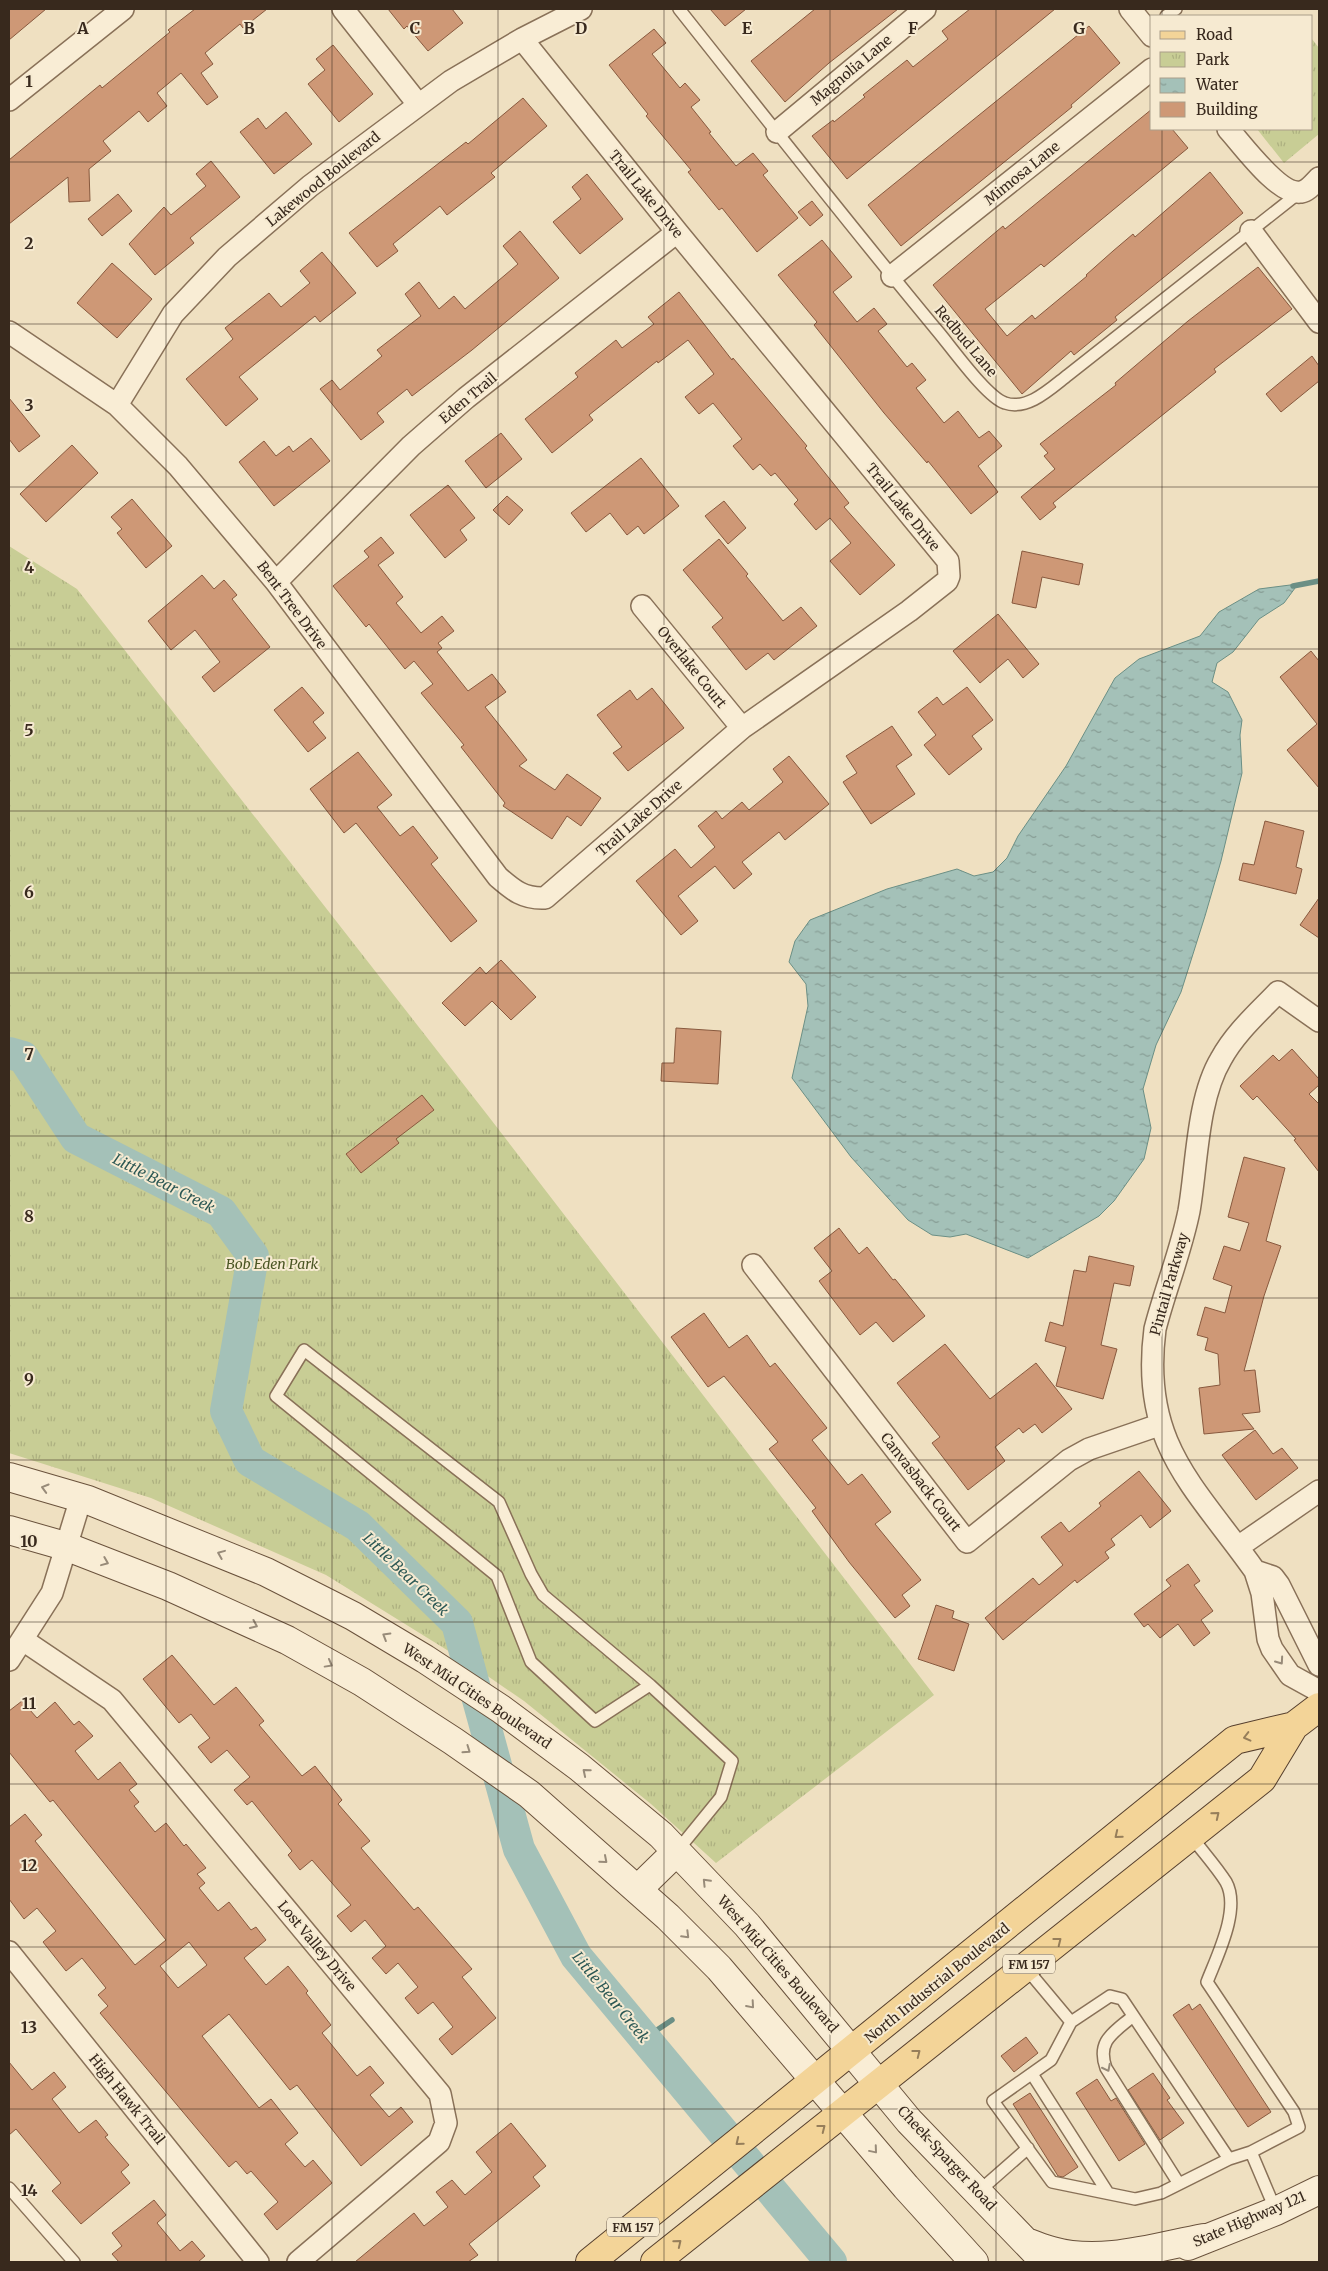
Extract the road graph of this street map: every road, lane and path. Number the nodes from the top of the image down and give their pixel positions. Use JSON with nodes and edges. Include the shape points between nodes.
{"nodes":[{"id":1,"x":123,"y":9,"type":"edge"},
{"id":2,"x":343,"y":9,"type":"edge"},
{"id":3,"x":581,"y":9,"type":"edge"},
{"id":4,"x":678,"y":9,"type":"edge"},
{"id":5,"x":925,"y":9,"type":"edge"},
{"id":6,"x":1130,"y":9,"type":"edge"},
{"id":7,"x":1150,"y":31,"type":"edge"},
{"id":8,"x":522,"y":39,"type":"junction"},
{"id":9,"x":1150,"y":71,"type":"edge"},
{"id":10,"x":9,"y":100,"type":"edge"},
{"id":11,"x":418,"y":104,"type":"junction"},
{"id":12,"x":1229,"y":130,"type":"edge"},
{"id":13,"x":777,"y":132,"type":"junction"},
{"id":14,"x":1319,"y":178,"type":"edge"},
{"id":15,"x":1300,"y":192,"type":"junction"},
{"id":16,"x":1251,"y":231,"type":"junction"},
{"id":17,"x":677,"y":232,"type":"junction"},
{"id":18,"x":892,"y":276,"type":"junction"},
{"id":19,"x":1319,"y":322,"type":"edge"},
{"id":20,"x":9,"y":332,"type":"edge"},
{"id":21,"x":117,"y":405,"type":"junction"},
{"id":22,"x":276,"y":582,"type":"junction"},
{"id":23,"x":642,"y":606,"type":"dead end"},
{"id":24,"x":742,"y":728,"type":"junction"},
{"id":25,"x":545,"y":898,"type":"joint"},
{"id":26,"x":1319,"y":1021,"type":"edge"},
{"id":27,"x":753,"y":1265,"type":"dead end"},
{"id":28,"x":1159,"y":1425,"type":"junction"},
{"id":29,"x":9,"y":1477,"type":"edge"},
{"id":30,"x":1319,"y":1491,"type":"edge"},
{"id":31,"x":81,"y":1498,"type":"junction"},
{"id":32,"x":9,"y":1530,"type":"edge"},
{"id":33,"x":65,"y":1546,"type":"junction"},
{"id":34,"x":1238,"y":1547,"type":"junction"},
{"id":35,"x":1255,"y":1571,"type":"junction"},
{"id":36,"x":1298,"y":1619,"type":"junction"},
{"id":37,"x":1265,"y":1628,"type":"junction"},
{"id":38,"x":23,"y":1640,"type":"junction"},
{"id":39,"x":9,"y":1660,"type":"edge"},
{"id":40,"x":1319,"y":1665,"type":"edge"},
{"id":41,"x":650,"y":1685,"type":"junction"},
{"id":42,"x":1319,"y":1691,"type":"edge"},
{"id":43,"x":1319,"y":1707,"type":"edge"},
{"id":44,"x":1294,"y":1726,"type":"junction"},
{"id":45,"x":1191,"y":1836,"type":"junction"},
{"id":46,"x":676,"y":1852,"type":"junction"},
{"id":47,"x":638,"y":1889,"type":"junction"},
{"id":48,"x":9,"y":1952,"type":"edge"},
{"id":49,"x":1025,"y":1967,"type":"junction"},
{"id":50,"x":1133,"y":2016,"type":"junction"},
{"id":51,"x":1072,"y":2022,"type":"junction"},
{"id":52,"x":852,"y":2051,"type":"junction"},
{"id":53,"x":1032,"y":2074,"type":"junction"},
{"id":54,"x":815,"y":2080,"type":"junction"},
{"id":55,"x":879,"y":2084,"type":"junction"},
{"id":56,"x":843,"y":2112,"type":"junction"},
{"id":57,"x":1028,"y":2148,"type":"junction"},
{"id":58,"x":1251,"y":2152,"type":"junction"},
{"id":59,"x":1229,"y":2159,"type":"junction"},
{"id":60,"x":1179,"y":2184,"type":"junction"},
{"id":61,"x":9,"y":2188,"type":"edge"},
{"id":62,"x":1319,"y":2190,"type":"edge"},
{"id":63,"x":978,"y":2192,"type":"junction"},
{"id":64,"x":1108,"y":2193,"type":"junction"},
{"id":65,"x":1276,"y":2211,"type":"junction"},
{"id":66,"x":1204,"y":2238,"type":"junction"},
{"id":67,"x":1025,"y":2242,"type":"junction"},
{"id":68,"x":252,"y":2254,"type":"edge"},
{"id":69,"x":74,"y":2262,"type":"edge"},
{"id":70,"x":298,"y":2262,"type":"edge"},
{"id":71,"x":590,"y":2262,"type":"edge"},
{"id":72,"x":655,"y":2262,"type":"edge"},
{"id":73,"x":974,"y":2262,"type":"edge"},
{"id":74,"x":1045,"y":2262,"type":"edge"},
{"id":75,"x":1152,"y":2262,"type":"edge"},
{"id":76,"x":1186,"y":2262,"type":"edge"}],
"edges":[{"from":1,"to":10,"type":"street"},
{"from":2,"to":11,"type":"street"},
{"from":3,"to":8,"type":"street","name":"Lakewood Boulevard"},
{"from":4,"to":13,"type":"lane","name":"Redbud Lane"},
{"from":5,"to":13,"type":"street","name":"Magnolia Lane"},
{"from":6,"to":7,"type":"street"},
{"from":8,"to":11,"type":"street","name":"Lakewood Boulevard"},
{"from":8,"to":17,"type":"street","name":"Trail Lake Drive"},
{"from":9,"to":18,"type":"street","name":"Mimosa Lane"},
{"from":11,"to":21,"type":"street","name":"Lakewood Boulevard","via":[[310,186],[227,257],[173,314]]},
{"from":12,"to":15,"type":"street","via":[[1275,182],[1289,192]]},
{"from":13,"to":18,"type":"lane","name":"Redbud Lane"},
{"from":14,"to":15,"type":"street","via":[[1307,190]]},
{"from":15,"to":16,"type":"lane","name":"Redbud Lane"},
{"from":16,"to":18,"type":"lane","name":"Redbud Lane","via":[[1034,400],[1012,405],[1002,402],[984,386]]},
{"from":16,"to":19,"type":"street"},
{"from":17,"to":22,"type":"street","name":"Eden Trail","via":[[466,398],[412,446]]},
{"from":17,"to":24,"type":"street","name":"Trail Lake Drive","via":[[948,561],[947,582]]},
{"from":20,"to":21,"type":"street","name":"Bent Tree Drive"},
{"from":21,"to":22,"type":"street","name":"Bent Tree Drive","via":[[178,466]]},
{"from":22,"to":25,"type":"street","name":"Bent Tree Drive","via":[[498,877],[518,894]]},
{"from":23,"to":24,"type":"street","name":"Overlake Court"},
{"from":24,"to":25,"type":"street","name":"Trail Lake Drive"},
{"from":26,"to":28,"type":"street","name":"Pintail Parkway","via":[[1278,992],[1230,1045],[1216,1067],[1208,1092],[1188,1212],[1154,1329],[1152,1380]]},
{"from":27,"to":28,"type":"street","name":"Canvasback Court","via":[[967,1542],[1069,1460],[1095,1446]]},
{"from":28,"to":34,"type":"street","name":"Pintail Parkway","via":[[1170,1453],[1185,1477]]},
{"from":31,"to":29,"type":"main road","name":"West Mid Cities Boulevard","one_way":true},
{"from":30,"to":34,"type":"street"},
{"from":31,"to":33,"type":"street"},
{"from":46,"to":31,"type":"main road","name":"West Mid Cities Boulevard","one_way":true,"via":[[579,1767],[501,1709],[353,1616],[266,1572]]},
{"from":32,"to":33,"type":"main road"},
{"from":33,"to":38,"type":"street","via":[[52,1593]]},
{"from":33,"to":47,"type":"main road","one_way":true,"via":[[168,1586],[287,1640],[362,1682],[529,1794]]},
{"from":34,"to":35,"type":"street","name":"Pintail Parkway"},
{"from":35,"to":36,"type":"street","name":"Pintail Parkway","via":[[1273,1577]]},
{"from":35,"to":37,"type":"street","name":"Pintail Parkway","via":[[1262,1593]]},
{"from":36,"to":37,"type":"street"},
{"from":36,"to":40,"type":"street","name":"Pintail Parkway"},
{"from":37,"to":42,"type":"street","name":"Pintail Parkway","one_way":true,"via":[[1272,1649],[1290,1675]]},
{"from":38,"to":39,"type":"street"},
{"from":38,"to":70,"type":"street","name":"Lost Valley Drive","via":[[112,1700],[440,2094],[446,2124],[439,2142]]},
{"from":41,"to":41,"type":"lane","via":[[543,1594],[499,1502],[304,1350],[276,1396],[497,1576],[531,1662],[595,1721]]},
{"from":41,"to":46,"type":"lane","via":[[732,1761],[722,1797]]},
{"from":43,"to":44,"type":"main road","name":"North Industrial Boulevard","number":"FM 157"},
{"from":45,"to":44,"type":"main road","name":"North Industrial Boulevard","number":"FM 157","one_way":true,"via":[[1262,1779]]},
{"from":44,"to":52,"type":"main road","name":"North Industrial Boulevard","number":"FM 157","one_way":true,"via":[[1235,1740]]},
{"from":49,"to":45,"type":"main road","name":"North Industrial Boulevard","number":"FM 157","one_way":true},
{"from":45,"to":58,"type":"lane","via":[[1227,1884],[1231,1909],[1207,1982],[1294,2112],[1299,2127]]},
{"from":46,"to":47,"type":"main road"},
{"from":52,"to":46,"type":"main road","name":"West Mid Cities Boulevard","one_way":true,"via":[[747,1925]]},
{"from":47,"to":54,"type":"main road","one_way":true,"via":[[719,1968]]},
{"from":48,"to":68,"type":"street","name":"High Hawk Trail"},
{"from":49,"to":51,"type":"lane"},
{"from":55,"to":49,"type":"main road","name":"North Industrial Boulevard","number":"FM 157","one_way":true},
{"from":50,"to":51,"type":"lane","via":[[1122,1999],[1110,1996]]},
{"from":50,"to":59,"type":"lane"},
{"from":50,"to":60,"type":"lane","one_way":true,"via":[[1103,2045],[1102,2057]]},
{"from":51,"to":53,"type":"lane","via":[[1051,2060]]},
{"from":52,"to":54,"type":"main road","name":"North Industrial Boulevard","number":"FM 157"},
{"from":52,"to":55,"type":"main road","name":"Cheek-Sparger Road"},
{"from":53,"to":57,"type":"lane","via":[[993,2101]]},
{"from":53,"to":64,"type":"lane"},
{"from":54,"to":56,"type":"main road"},
{"from":54,"to":71,"type":"main road","name":"North Industrial Boulevard","number":"FM 157","one_way":true},
{"from":55,"to":56,"type":"main road","name":"North Industrial Boulevard","number":"FM 157"},
{"from":55,"to":63,"type":"main road","name":"Cheek-Sparger Road"},
{"from":72,"to":56,"type":"main road","name":"North Industrial Boulevard","number":"FM 157","one_way":true},
{"from":56,"to":73,"type":"main road","one_way":true},
{"from":57,"to":63,"type":"lane"},
{"from":57,"to":64,"type":"lane","via":[[1052,2182]]},
{"from":58,"to":59,"type":"lane"},
{"from":58,"to":65,"type":"lane"},
{"from":59,"to":60,"type":"lane"},
{"from":60,"to":64,"type":"lane","via":[[1161,2193],[1135,2199]]},
{"from":61,"to":69,"type":"lane"},
{"from":62,"to":65,"type":"main road","name":"State Highway 121"},
{"from":63,"to":67,"type":"main road","name":"Cheek-Sparger Road"},
{"from":65,"to":66,"type":"main road","name":"State Highway 121"},
{"from":66,"to":67,"type":"main road","via":[[1107,2256],[1053,2252]]},
{"from":66,"to":75,"type":"main road","name":"State Highway 121"},
{"from":66,"to":76,"type":"main road"},
{"from":67,"to":74,"type":"main road","name":"Cheek-Sparger Road"}]}
